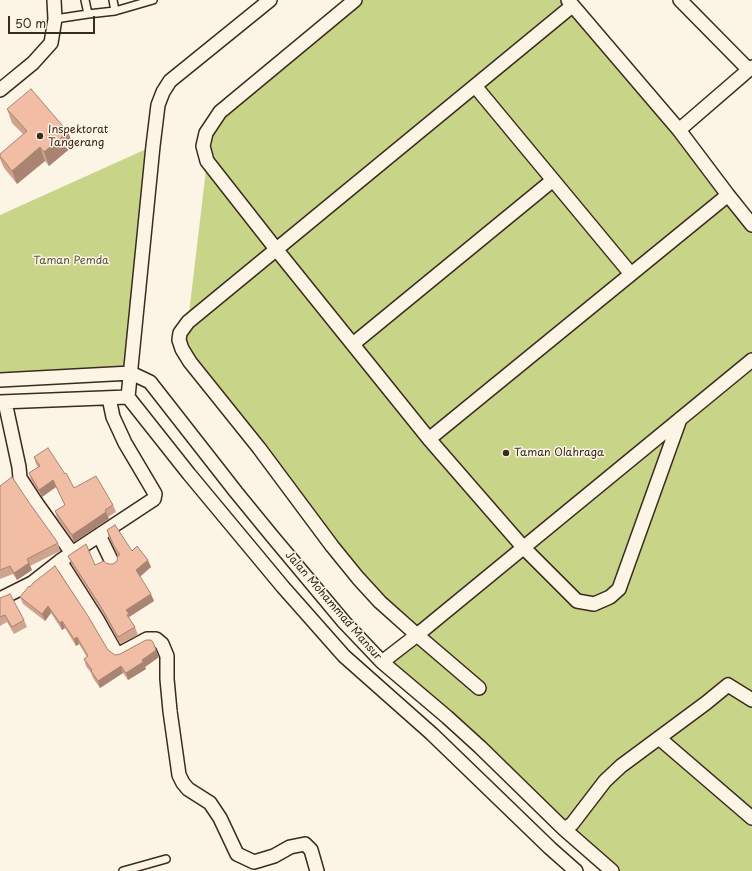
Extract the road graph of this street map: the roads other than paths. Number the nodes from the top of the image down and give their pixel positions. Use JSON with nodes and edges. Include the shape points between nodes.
{"nodes":[{"id":1,"x":54,"y":0,"type":"edge"},
{"id":2,"x":86,"y":0,"type":"edge"},
{"id":3,"x":113,"y":0,"type":"edge"},
{"id":4,"x":153,"y":0,"type":"edge"},
{"id":5,"x":270,"y":0,"type":"edge"},
{"id":6,"x":355,"y":0,"type":"edge"},
{"id":7,"x":680,"y":0,"type":"edge"},
{"id":8,"x":570,"y":3,"type":"edge"},
{"id":9,"x":116,"y":11,"type":"junction"},
{"id":10,"x":88,"y":14,"type":"junction"},
{"id":11,"x":55,"y":19,"type":"junction"},
{"id":12,"x":750,"y":69,"type":"edge"},
{"id":13,"x":475,"y":86,"type":"junction"},
{"id":14,"x":0,"y":90,"type":"edge"},
{"id":15,"x":679,"y":130,"type":"junction"},
{"id":16,"x":553,"y":180,"type":"junction"},
{"id":17,"x":728,"y":195,"type":"junction"},
{"id":18,"x":752,"y":225,"type":"edge"},
{"id":19,"x":276,"y":249,"type":"junction"},
{"id":20,"x":631,"y":274,"type":"junction"},
{"id":21,"x":353,"y":344,"type":"junction"},
{"id":22,"x":752,"y":360,"type":"edge"},
{"id":23,"x":131,"y":373,"type":"junction"},
{"id":24,"x":0,"y":380,"type":"edge"},
{"id":25,"x":128,"y":397,"type":"junction"},
{"id":26,"x":108,"y":398,"type":"junction"},
{"id":27,"x":2,"y":402,"type":"edge"},
{"id":28,"x":680,"y":419,"type":"junction"},
{"id":29,"x":429,"y":439,"type":"junction"},
{"id":30,"x":99,"y":535,"type":"junction"},
{"id":31,"x":523,"y":547,"type":"junction"},
{"id":32,"x":72,"y":553,"type":"junction"},
{"id":33,"x":60,"y":561,"type":"junction"},
{"id":34,"x":113,"y":564,"type":"edge"},
{"id":35,"x":0,"y":599,"type":"edge"},
{"id":36,"x":416,"y":634,"type":"junction"},
{"id":37,"x":382,"y":662,"type":"junction"},
{"id":38,"x":479,"y":688,"type":"dead end"},
{"id":39,"x":752,"y":700,"type":"edge"},
{"id":40,"x":659,"y":738,"type":"junction"},
{"id":41,"x":752,"y":818,"type":"edge"},
{"id":42,"x":564,"y":830,"type":"junction"},
{"id":43,"x":166,"y":859,"type":"dead end"},
{"id":44,"x":123,"y":871,"type":"edge"},
{"id":45,"x":317,"y":871,"type":"edge"},
{"id":46,"x":576,"y":871,"type":"edge"},
{"id":47,"x":612,"y":871,"type":"edge"}],
"edges":[{"from":1,"to":11,"type":"street"},
{"from":2,"to":10,"type":"lane"},
{"from":3,"to":9,"type":"lane"},
{"from":4,"to":9,"type":"lane"},
{"from":5,"to":23,"type":"street","via":[[170,81],[158,105]]},
{"from":6,"to":19,"type":"street","via":[[220,112],[206,134],[203,146],[207,161]]},
{"from":7,"to":12,"type":"street"},
{"from":8,"to":13,"type":"street"},
{"from":8,"to":15,"type":"street"},
{"from":9,"to":10,"type":"lane"},
{"from":10,"to":11,"type":"lane"},
{"from":11,"to":14,"type":"street","via":[[51,43],[32,64]]},
{"from":12,"to":15,"type":"street"},
{"from":13,"to":16,"type":"street"},
{"from":13,"to":19,"type":"street"},
{"from":15,"to":17,"type":"street"},
{"from":16,"to":20,"type":"street"},
{"from":16,"to":21,"type":"street"},
{"from":17,"to":18,"type":"street"},
{"from":17,"to":20,"type":"street"},
{"from":19,"to":21,"type":"street"},
{"from":19,"to":36,"type":"street","via":[[188,322],[178,340],[190,362],[259,448],[332,546],[371,593]]},
{"from":20,"to":29,"type":"street"},
{"from":21,"to":29,"type":"street"},
{"from":22,"to":28,"type":"street"},
{"from":23,"to":24,"type":"street"},
{"from":23,"to":25,"type":"street"},
{"from":23,"to":37,"type":"street","name":"Jalan Mohammad Mansur","via":[[150,382],[268,531],[344,622]]},
{"from":25,"to":26,"type":"street"},
{"from":25,"to":46,"type":"street","name":"Jalan Mohammad Mansur","via":[[283,587],[344,656],[432,734]]},
{"from":26,"to":27,"type":"street"},
{"from":26,"to":30,"type":"street","via":[[113,417],[125,443],[155,497]]},
{"from":27,"to":32,"type":"street","via":[[20,478]]},
{"from":28,"to":31,"type":"street"},
{"from":28,"to":31,"type":"street","via":[[619,589],[610,597],[594,604],[577,601]]},
{"from":29,"to":31,"type":"street"},
{"from":30,"to":32,"type":"street"},
{"from":30,"to":34,"type":"street"},
{"from":31,"to":36,"type":"street"},
{"from":32,"to":33,"type":"street"},
{"from":33,"to":35,"type":"street","via":[[32,583]]},
{"from":33,"to":45,"type":"street","via":[[115,651],[119,654],[147,639],[156,639],[162,644],[167,656],[170,711],[179,775],[188,789],[210,804],[220,818],[237,854],[254,862],[274,856],[290,847],[305,844],[311,850]]},
{"from":36,"to":37,"type":"street"},
{"from":36,"to":38,"type":"street"},
{"from":37,"to":42,"type":"street","name":"Jalan Mohammad Mansur","via":[[480,747]]},
{"from":39,"to":40,"type":"street","via":[[728,685]]},
{"from":40,"to":41,"type":"street"},
{"from":40,"to":42,"type":"street","via":[[605,781],[572,824]]},
{"from":42,"to":47,"type":"street","name":"Jalan Mohammad Mansur"},
{"from":43,"to":44,"type":"lane"}]}
